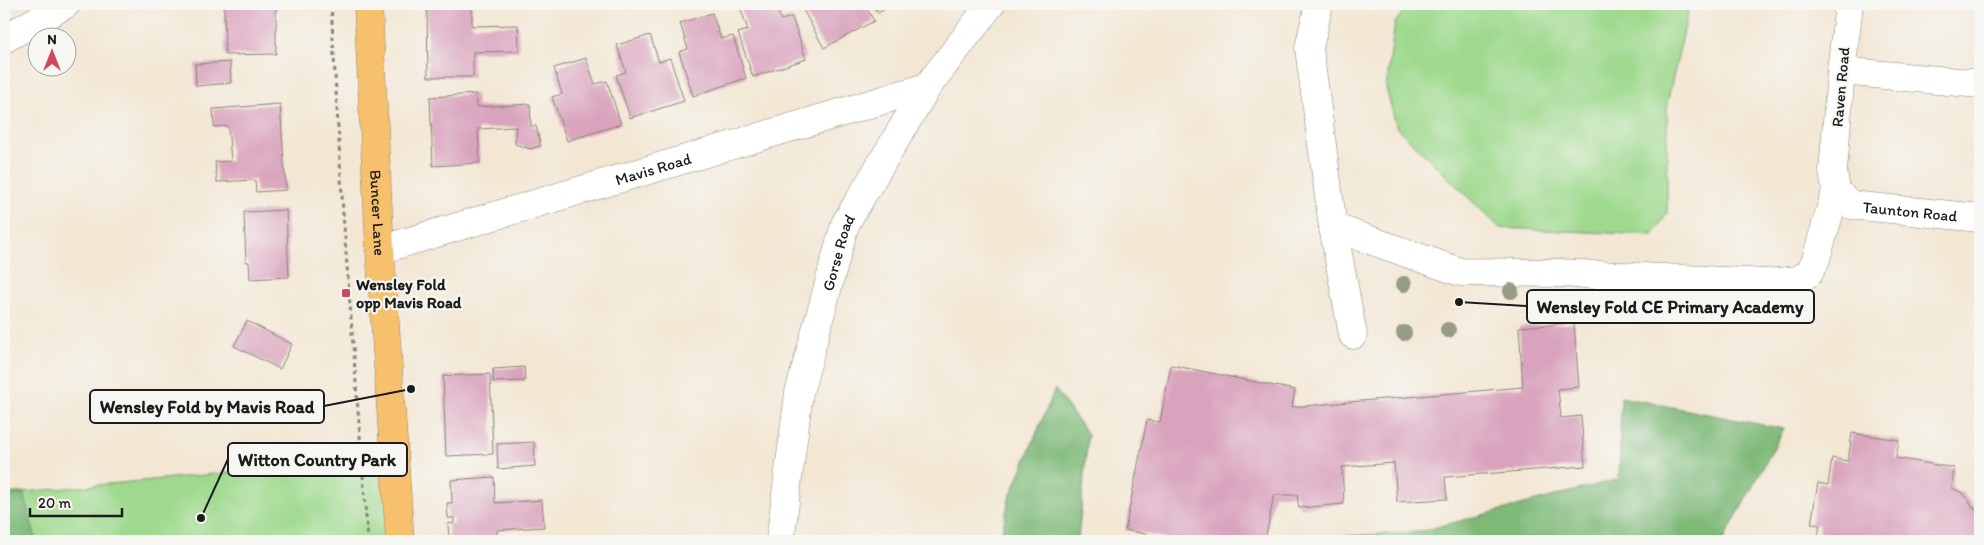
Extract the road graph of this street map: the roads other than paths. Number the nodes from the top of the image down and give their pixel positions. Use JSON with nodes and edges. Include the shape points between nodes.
{"nodes":[{"id":1,"x":66,"y":4,"type":"edge"},
{"id":2,"x":368,"y":4,"type":"edge"},
{"id":3,"x":991,"y":4,"type":"edge"},
{"id":4,"x":1319,"y":4,"type":"edge"},
{"id":5,"x":1849,"y":4,"type":"edge"},
{"id":6,"x":4,"y":39,"type":"edge"},
{"id":7,"x":1840,"y":71,"type":"junction"},
{"id":8,"x":1980,"y":84,"type":"edge"},
{"id":9,"x":927,"y":86,"type":"junction"},
{"id":10,"x":1834,"y":181,"type":"junction"},
{"id":11,"x":1980,"y":218,"type":"edge"},
{"id":12,"x":1333,"y":227,"type":"junction"},
{"id":13,"x":380,"y":250,"type":"junction"},
{"id":14,"x":1353,"y":335,"type":"dead end"},
{"id":15,"x":400,"y":541,"type":"edge"},
{"id":16,"x":780,"y":541,"type":"edge"}],
"edges":[{"from":1,"to":6,"type":"street"},
{"from":2,"to":13,"type":"main road","name":"Buncer Lane"},
{"from":3,"to":9,"type":"street","name":"Gorse Road"},
{"from":4,"to":12,"type":"street","via":[[1309,48]]},
{"from":5,"to":7,"type":"street","name":"Raven Road"},
{"from":7,"to":8,"type":"street"},
{"from":7,"to":10,"type":"street","name":"Raven Road"},
{"from":9,"to":13,"type":"street","name":"Mavis Road"},
{"from":9,"to":16,"type":"street","name":"Gorse Road","via":[[845,224],[799,393]]},
{"from":10,"to":11,"type":"street","name":"Taunton Road","via":[[1851,205]]},
{"from":10,"to":12,"type":"street","name":"Raven Road","via":[[1815,262],[1808,273],[1798,280],[1767,283],[1460,272]]},
{"from":12,"to":14,"type":"street"},
{"from":13,"to":15,"type":"main road","name":"Buncer Lane"}]}
